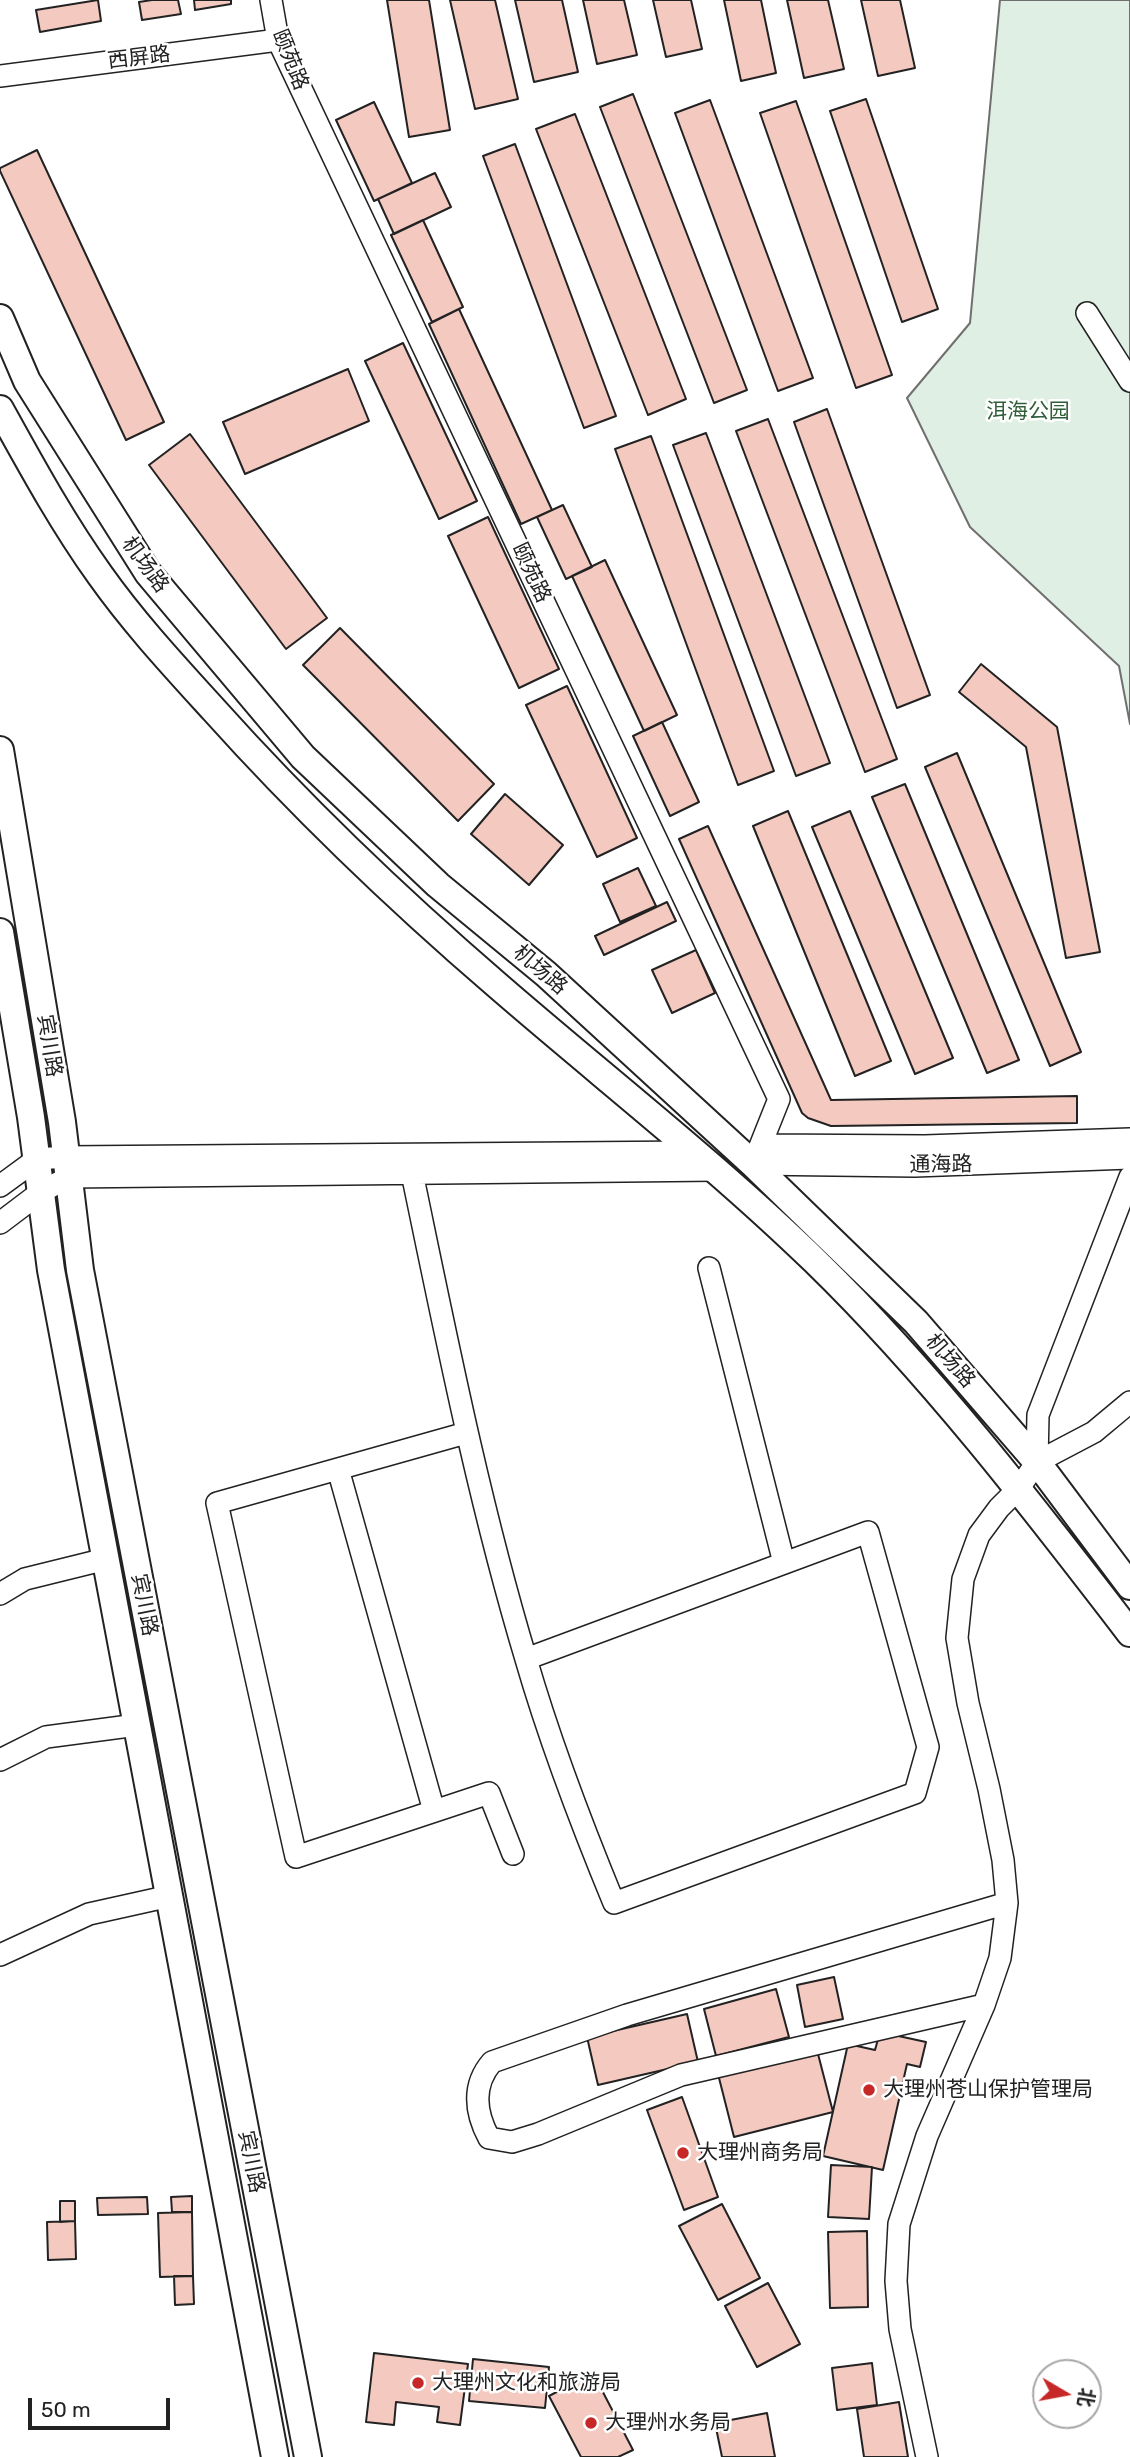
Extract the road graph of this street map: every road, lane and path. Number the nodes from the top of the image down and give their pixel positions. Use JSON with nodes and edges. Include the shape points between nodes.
{"nodes":[{"id":1,"x":271,"y":0,"type":"edge"},
{"id":2,"x":278,"y":40,"type":"junction"},
{"id":3,"x":0,"y":76,"type":"edge"},
{"id":4,"x":1087,"y":313,"type":"dead end"},
{"id":5,"x":0,"y":318,"type":"edge"},
{"id":6,"x":1130,"y":381,"type":"edge"},
{"id":7,"x":0,"y":409,"type":"edge"},
{"id":8,"x":0,"y":750,"type":"edge"},
{"id":9,"x":0,"y":932,"type":"edge"},
{"id":10,"x":1130,"y":1139,"type":"edge"},
{"id":11,"x":696,"y":1152,"type":"junction"},
{"id":12,"x":757,"y":1154,"type":"junction"},
{"id":13,"x":1130,"y":1158,"type":"edge"},
{"id":14,"x":37,"y":1159,"type":"junction"},
{"id":15,"x":68,"y":1167,"type":"junction"},
{"id":16,"x":716,"y":1170,"type":"junction"},
{"id":17,"x":412,"y":1173,"type":"junction"},
{"id":18,"x":1130,"y":1177,"type":"edge"},
{"id":19,"x":0,"y":1186,"type":"edge"},
{"id":20,"x":41,"y":1192,"type":"junction"},
{"id":21,"x":0,"y":1223,"type":"edge"},
{"id":22,"x":709,"y":1268,"type":"dead end"},
{"id":23,"x":1130,"y":1402,"type":"edge"},
{"id":24,"x":466,"y":1433,"type":"junction"},
{"id":25,"x":1037,"y":1462,"type":"junction"},
{"id":26,"x":338,"y":1469,"type":"junction"},
{"id":27,"x":1019,"y":1488,"type":"junction"},
{"id":28,"x":106,"y":1559,"type":"junction"},
{"id":29,"x":784,"y":1563,"type":"junction"},
{"id":30,"x":1130,"y":1586,"type":"edge"},
{"id":31,"x":0,"y":1594,"type":"edge"},
{"id":32,"x":1130,"y":1633,"type":"edge"},
{"id":33,"x":526,"y":1660,"type":"junction"},
{"id":34,"x":137,"y":1725,"type":"junction"},
{"id":35,"x":0,"y":1760,"type":"edge"},
{"id":36,"x":434,"y":1811,"type":"junction"},
{"id":37,"x":513,"y":1854,"type":"dead end"},
{"id":38,"x":170,"y":1896,"type":"junction"},
{"id":39,"x":1007,"y":1903,"type":"junction"},
{"id":40,"x":0,"y":1955,"type":"edge"},
{"id":41,"x":984,"y":2005,"type":"junction"},
{"id":42,"x":275,"y":2457,"type":"edge"},
{"id":43,"x":308,"y":2457,"type":"edge"},
{"id":44,"x":927,"y":2457,"type":"edge"}],
"edges":[{"from":1,"to":2,"type":"street","name":"颐苑路"},
{"from":2,"to":3,"type":"street","name":"西屏路"},
{"from":2,"to":12,"type":"street","name":"颐苑路","via":[[779,1099]]},
{"from":4,"to":6,"type":"street"},
{"from":5,"to":12,"type":"main road","name":"机场路","via":[[27,381],[148,573],[303,757],[438,884]]},
{"from":7,"to":11,"type":"main road","name":"机场路","via":[[100,575],[150,639],[284,787],[497,985]]},
{"from":8,"to":15,"type":"main road","name":"宾川路"},
{"from":9,"to":14,"type":"main road","name":"宾川路"},
{"from":10,"to":12,"type":"street","name":"通海路"},
{"from":11,"to":15,"type":"street"},
{"from":11,"to":16,"type":"main road","name":"机场路"},
{"from":12,"to":13,"type":"street","name":"通海路","via":[[915,1166]]},
{"from":12,"to":25,"type":"main road","name":"机场路","via":[[916,1322]]},
{"from":14,"to":15,"type":"street"},
{"from":14,"to":19,"type":"street"},
{"from":14,"to":20,"type":"main road","name":"宾川路"},
{"from":15,"to":17,"type":"street"},
{"from":15,"to":20,"type":"street"},
{"from":15,"to":43,"type":"main road","name":"宾川路","via":[[80,1270]]},
{"from":16,"to":17,"type":"street"},
{"from":16,"to":27,"type":"main road","name":"机场路","via":[[816,1262]]},
{"from":17,"to":24,"type":"street"},
{"from":18,"to":25,"type":"street","via":[[1038,1415]]},
{"from":20,"to":21,"type":"street"},
{"from":20,"to":28,"type":"main road","name":"宾川路","via":[[51,1270]]},
{"from":22,"to":29,"type":"street"},
{"from":23,"to":25,"type":"street","via":[[1094,1432]]},
{"from":24,"to":26,"type":"street"},
{"from":24,"to":33,"type":"street"},
{"from":25,"to":27,"type":"street"},
{"from":25,"to":30,"type":"main road","name":"机场路"},
{"from":26,"to":36,"type":"street"},
{"from":26,"to":36,"type":"street","via":[[217,1503],[296,1857]]},
{"from":27,"to":32,"type":"main road","name":"机场路"},
{"from":27,"to":39,"type":"street","via":[[979,1535],[962,1579],[957,1638],[1003,1860]]},
{"from":28,"to":31,"type":"street","via":[[25,1579]]},
{"from":28,"to":34,"type":"main road","name":"宾川路"},
{"from":29,"to":33,"type":"street"},
{"from":29,"to":33,"type":"street","via":[[868,1532],[928,1747],[915,1793],[614,1903],[583,1829]]},
{"from":34,"to":35,"type":"street","via":[[46,1737]]},
{"from":34,"to":38,"type":"main road","name":"宾川路"},
{"from":36,"to":37,"type":"street","via":[[489,1793]]},
{"from":38,"to":40,"type":"street","via":[[89,1914]]},
{"from":38,"to":42,"type":"main road","name":"宾川路"},
{"from":39,"to":41,"type":"street","via":[[1000,1958]]},
{"from":39,"to":41,"type":"street","via":[[627,2015],[492,2062],[481,2074],[477,2096],[481,2123],[489,2138],[512,2142],[681,2075]]},
{"from":41,"to":44,"type":"street","via":[[927,2136],[899,2224],[896,2281],[900,2329]]}]}
